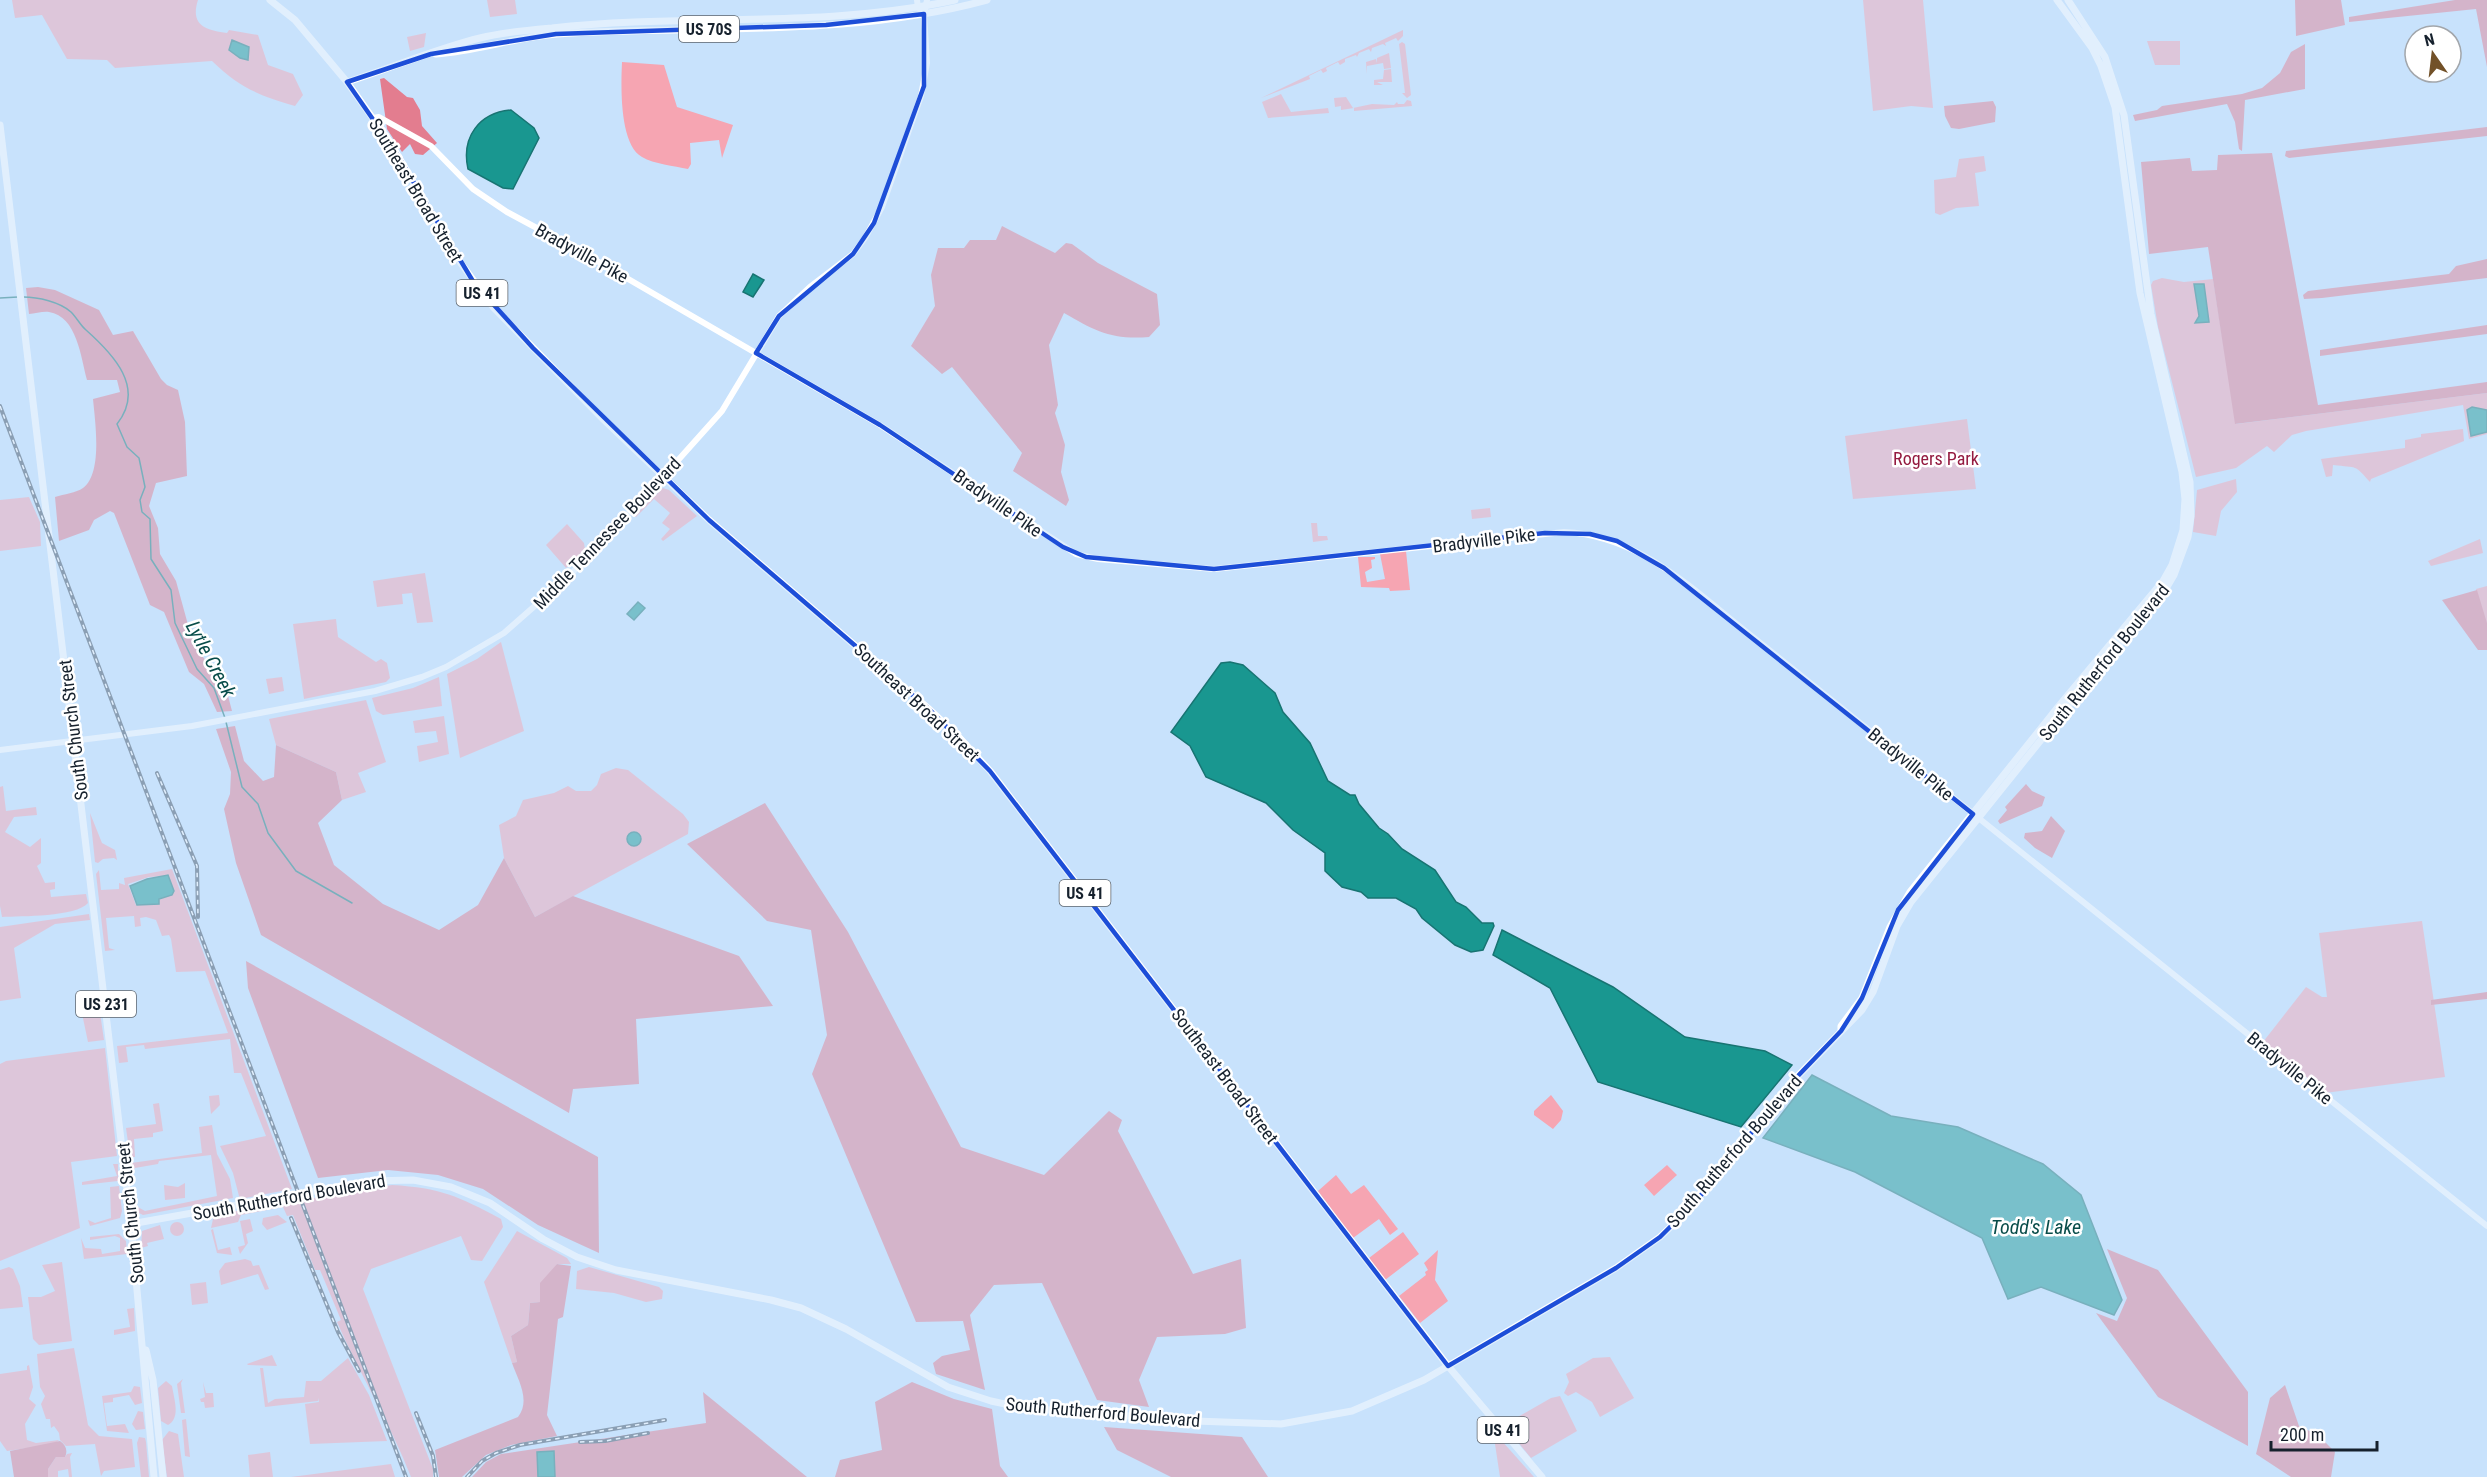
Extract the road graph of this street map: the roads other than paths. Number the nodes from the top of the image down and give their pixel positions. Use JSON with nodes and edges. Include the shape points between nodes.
{"nodes":[{"id":1,"x":270,"y":0,"type":"edge"},
{"id":2,"x":955,"y":0,"type":"edge"},
{"id":3,"x":987,"y":0,"type":"edge"},
{"id":4,"x":2057,"y":0,"type":"edge"},
{"id":5,"x":2068,"y":0,"type":"edge"},
{"id":6,"x":927,"y":3,"type":"edge"},
{"id":7,"x":918,"y":4,"type":"edge"},
{"id":8,"x":924,"y":14,"type":"junction"},
{"id":9,"x":431,"y":54,"type":"junction"},
{"id":10,"x":347,"y":82,"type":"junction"},
{"id":11,"x":373,"y":118,"type":"junction"},
{"id":12,"x":0,"y":125,"type":"edge"},
{"id":13,"x":756,"y":353,"type":"junction"},
{"id":14,"x":663,"y":477,"type":"junction"},
{"id":15,"x":74,"y":741,"type":"junction"},
{"id":16,"x":0,"y":750,"type":"edge"},
{"id":17,"x":1976,"y":816,"type":"junction"},
{"id":18,"x":131,"y":1224,"type":"junction"},
{"id":19,"x":2487,"y":1226,"type":"edge"},
{"id":20,"x":143,"y":1336,"type":"junction"},
{"id":21,"x":1448,"y":1366,"type":"junction"},
{"id":22,"x":154,"y":1477,"type":"edge"},
{"id":23,"x":163,"y":1477,"type":"edge"},
{"id":24,"x":1542,"y":1477,"type":"edge"}],
"edges":[{"from":1,"to":10,"type":"main road","name":"Southeast Broad Street","number":"US 41","via":[[295,20]]},
{"from":2,"to":6,"type":"main road","number":"US 70S"},
{"from":3,"to":8,"type":"main road","number":"US 70S"},
{"from":4,"to":17,"type":"main road","name":"South Rutherford Boulevard","via":[[2092,48],[2115,106],[2140,293],[2181,466],[2185,514],[2172,565],[2152,597],[2058,706]]},
{"from":5,"to":17,"type":"main road","name":"South Rutherford Boulevard","via":[[2105,57],[2124,115],[2149,303],[2187,462],[2191,516],[2182,555],[2164,592]]},
{"from":6,"to":7,"type":"main road","number":"US 70S"},
{"from":6,"to":8,"type":"main road","name":"Middle Tennessee Boulevard"},
{"from":7,"to":8,"type":"main road"},
{"from":7,"to":9,"type":"main road","number":"US 70S","via":[[826,17],[556,27],[483,37]]},
{"from":8,"to":9,"type":"main road","number":"US 70S","via":[[826,25],[556,34]]},
{"from":8,"to":13,"type":"main road","name":"Middle Tennessee Boulevard","via":[[928,54],[924,86],[874,224],[853,254],[779,316]]},
{"from":9,"to":10,"type":"main road","number":"US 70S"},
{"from":10,"to":11,"type":"main road","name":"Southeast Broad Street","number":"US 41"},
{"from":11,"to":13,"type":"main road","name":"Bradyville Pike","via":[[379,117],[431,146],[473,189],[507,212]]},
{"from":11,"to":14,"type":"main road","name":"Southeast Broad Street","number":"US 41","via":[[460,262],[493,307]]},
{"from":12,"to":15,"type":"main road","name":"South Church Street","number":"US 231"},
{"from":13,"to":14,"type":"main road","name":"Middle Tennessee Boulevard","via":[[722,411]]},
{"from":13,"to":17,"type":"main road","name":"Bradyville Pike","via":[[880,425],[1063,547],[1086,557],[1214,569],[1545,533],[1590,534],[1617,541],[1664,568]]},
{"from":14,"to":15,"type":"main road","name":"Middle Tennessee Boulevard","via":[[535,608],[478,651],[422,677],[216,722]]},
{"from":14,"to":21,"type":"main road","name":"Southeast Broad Street","number":"US 41","via":[[928,708],[990,771]]},
{"from":15,"to":16,"type":"main road","name":"Middle Tennessee Boulevard"},
{"from":15,"to":18,"type":"main road","name":"South Church Street","number":"US 231"},
{"from":17,"to":19,"type":"main road","name":"Bradyville Pike"},
{"from":17,"to":21,"type":"main road","name":"South Rutherford Boulevard","via":[[1898,910],[1862,998],[1841,1031],[1795,1079],[1697,1200],[1660,1237],[1616,1268]]},
{"from":18,"to":20,"type":"main road","name":"South Church Street","number":"US 231"},
{"from":18,"to":21,"type":"main road","name":"South Rutherford Boulevard","via":[[391,1179],[451,1187],[489,1203],[577,1257],[616,1270],[801,1308],[958,1391],[1024,1408],[1262,1425],[1304,1421],[1378,1402]]},
{"from":20,"to":22,"type":"main road","name":"South Church Street","number":"US 231"},
{"from":20,"to":23,"type":"main road","name":"South Church Street","number":"US 231","via":[[153,1380]]},
{"from":21,"to":24,"type":"main road","name":"Southeast Broad Street","number":"US 41"}]}
